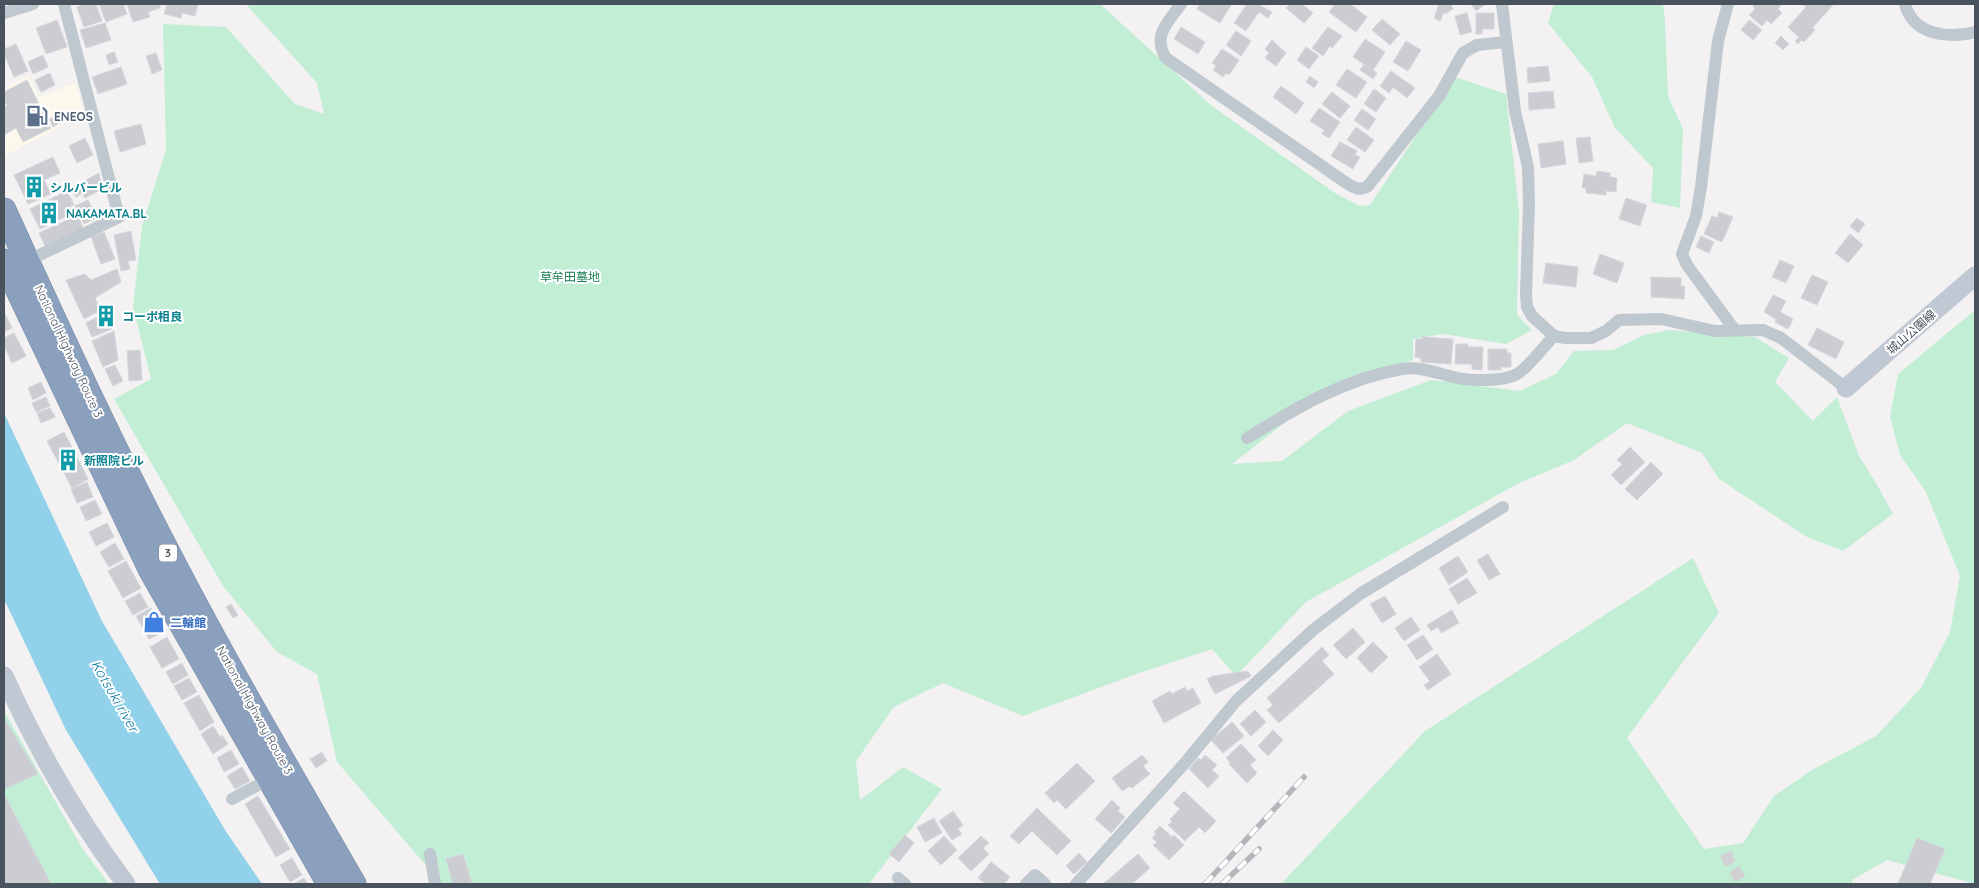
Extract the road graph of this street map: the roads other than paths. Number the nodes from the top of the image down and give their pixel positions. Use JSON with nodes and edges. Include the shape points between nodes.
{"nodes":[{"id":1,"x":33,"y":4,"type":"edge"},
{"id":2,"x":64,"y":4,"type":"edge"},
{"id":3,"x":1181,"y":4,"type":"edge"},
{"id":4,"x":1502,"y":4,"type":"edge"},
{"id":5,"x":1728,"y":4,"type":"edge"},
{"id":6,"x":1905,"y":4,"type":"edge"},
{"id":7,"x":4,"y":13,"type":"edge"},
{"id":8,"x":1975,"y":32,"type":"edge"},
{"id":9,"x":1506,"y":42,"type":"junction"},
{"id":10,"x":4,"y":210,"type":"edge"},
{"id":11,"x":4,"y":261,"type":"edge"},
{"id":12,"x":27,"y":261,"type":"junction"},
{"id":13,"x":1975,"y":276,"type":"edge"},
{"id":14,"x":1734,"y":329,"type":"junction"},
{"id":15,"x":1554,"y":336,"type":"junction"},
{"id":16,"x":1846,"y":388,"type":"joint"},
{"id":17,"x":1246,"y":438,"type":"dead end"},
{"id":18,"x":1503,"y":507,"type":"dead end"},
{"id":19,"x":4,"y":676,"type":"edge"},
{"id":20,"x":270,"y":779,"type":"junction"},
{"id":21,"x":232,"y":799,"type":"dead end"},
{"id":22,"x":430,"y":854,"type":"dead end"},
{"id":23,"x":126,"y":884,"type":"edge"},
{"id":24,"x":329,"y":884,"type":"edge"},
{"id":25,"x":354,"y":884,"type":"edge"},
{"id":26,"x":435,"y":884,"type":"edge"},
{"id":27,"x":1026,"y":884,"type":"edge"},
{"id":28,"x":1045,"y":884,"type":"edge"},
{"id":29,"x":1076,"y":884,"type":"edge"}],
"edges":[{"from":1,"to":7,"type":"street"},
{"from":2,"to":12,"type":"street","via":[[119,216]]},
{"from":3,"to":9,"type":"street","via":[[1159,38],[1166,58],[1358,189],[1368,186],[1439,96],[1463,53],[1477,45]]},
{"from":4,"to":9,"type":"street"},
{"from":5,"to":14,"type":"street","via":[[1718,41],[1696,216],[1682,254]]},
{"from":6,"to":8,"type":"street","via":[[1907,13],[1934,34]]},
{"from":9,"to":15,"type":"street","via":[[1515,112],[1528,167],[1526,306]]},
{"from":10,"to":12,"type":"highway","name":"National Highway Route 3","number":"3"},
{"from":11,"to":20,"type":"highway","name":"National Highway Route 3","number":"3","via":[[150,569]]},
{"from":12,"to":25,"type":"highway","name":"National Highway Route 3","number":"3","via":[[171,558]]},
{"from":13,"to":16,"type":"street","name":"城山公園線"},
{"from":14,"to":15,"type":"street","via":[[1715,331],[1661,319],[1619,320],[1590,338]]},
{"from":14,"to":16,"type":"street","via":[[1763,330],[1781,338]]},
{"from":15,"to":17,"type":"street","via":[[1518,374],[1479,380],[1404,368],[1377,374],[1307,402]]},
{"from":18,"to":29,"type":"street","via":[[1360,594],[1313,630],[1236,701]]},
{"from":19,"to":23,"type":"street","via":[[23,718],[94,842]]},
{"from":20,"to":21,"type":"street"},
{"from":20,"to":24,"type":"highway","name":"National Highway Route 3","number":"3"},
{"from":22,"to":26,"type":"street"},
{"from":27,"to":28,"type":"street","via":[[1034,875]]}]}
